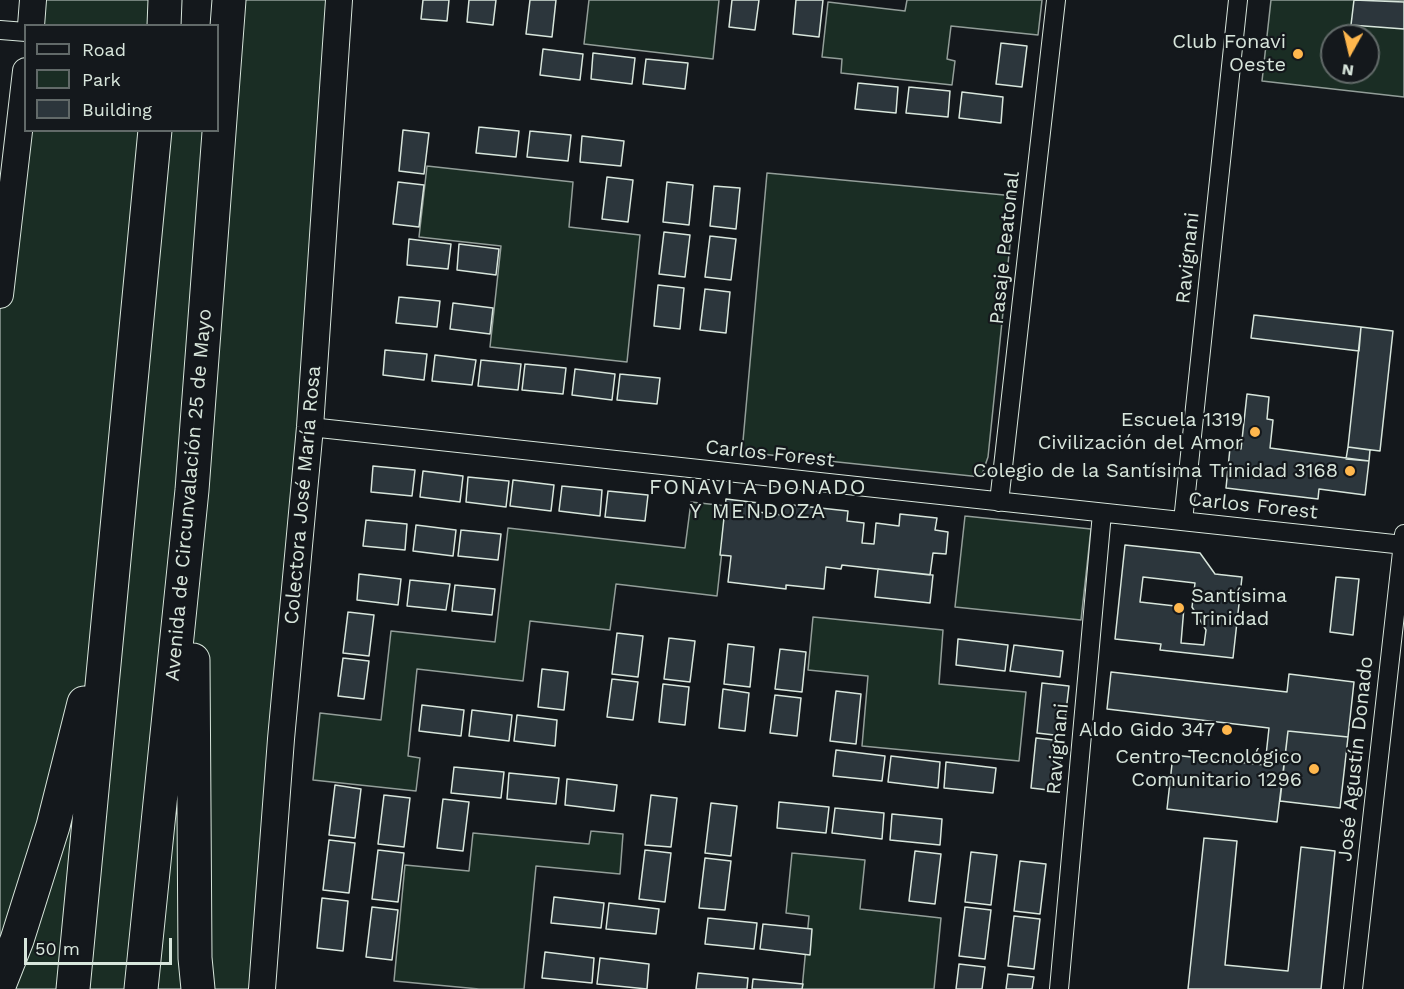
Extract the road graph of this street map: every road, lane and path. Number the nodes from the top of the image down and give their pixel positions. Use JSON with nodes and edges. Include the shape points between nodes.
{"nodes":[{"id":1,"x":33,"y":0,"type":"edge"},
{"id":2,"x":165,"y":0,"type":"edge"},
{"id":3,"x":229,"y":0,"type":"edge"},
{"id":4,"x":339,"y":0,"type":"edge"},
{"id":5,"x":1056,"y":0,"type":"edge"},
{"id":6,"x":1238,"y":0,"type":"edge"},
{"id":7,"x":31,"y":24,"type":"edge"},
{"id":8,"x":164,"y":24,"type":"edge"},
{"id":9,"x":0,"y":30,"type":"edge"},
{"id":10,"x":24,"y":32,"type":"edge"},
{"id":11,"x":24,"y":88,"type":"edge"},
{"id":12,"x":155,"y":132,"type":"edge"},
{"id":13,"x":0,"y":295,"type":"edge"},
{"id":14,"x":310,"y":427,"type":"junction"},
{"id":15,"x":192,"y":490,"type":"junction"},
{"id":16,"x":999,"y":502,"type":"junction"},
{"id":17,"x":1102,"y":513,"type":"junction"},
{"id":18,"x":1183,"y":521,"type":"junction"},
{"id":19,"x":1404,"y":541,"type":"edge"},
{"id":20,"x":112,"y":581,"type":"junction"},
{"id":21,"x":0,"y":983,"type":"edge"},
{"id":22,"x":73,"y":989,"type":"edge"},
{"id":23,"x":141,"y":989,"type":"edge"},
{"id":24,"x":198,"y":989,"type":"edge"},
{"id":25,"x":262,"y":989,"type":"edge"},
{"id":26,"x":1059,"y":989,"type":"edge"},
{"id":27,"x":1353,"y":989,"type":"edge"}],
"edges":[{"from":1,"to":7,"type":"main road"},
{"from":2,"to":8,"type":"highway"},
{"from":3,"to":15,"type":"highway","name":"Avenida de Circunvalación 25 de Mayo"},
{"from":4,"to":14,"type":"main road","name":"Colectora José María Rosa"},
{"from":5,"to":16,"type":"street","name":"Pasaje Peatonal"},
{"from":6,"to":18,"type":"street","name":"Ravignani"},
{"from":9,"to":10,"type":"street"},
{"from":11,"to":13,"type":"main road"},
{"from":12,"to":20,"type":"highway"},
{"from":14,"to":16,"type":"street","name":"Carlos Forest"},
{"from":14,"to":25,"type":"main road","name":"Colectora José María Rosa"},
{"from":15,"to":23,"type":"highway","name":"Avenida de Circunvalación 25 de Mayo"},
{"from":15,"to":24,"type":"highway"},
{"from":16,"to":17,"type":"street","name":"Carlos Forest"},
{"from":17,"to":18,"type":"street","name":"Carlos Forest"},
{"from":17,"to":26,"type":"street","name":"Ravignani"},
{"from":18,"to":19,"type":"street","name":"Carlos Forest"},
{"from":19,"to":27,"type":"street","name":"José Agustín Donado"},
{"from":20,"to":21,"type":"highway","via":[[53,826]]},
{"from":20,"to":22,"type":"highway"}]}
